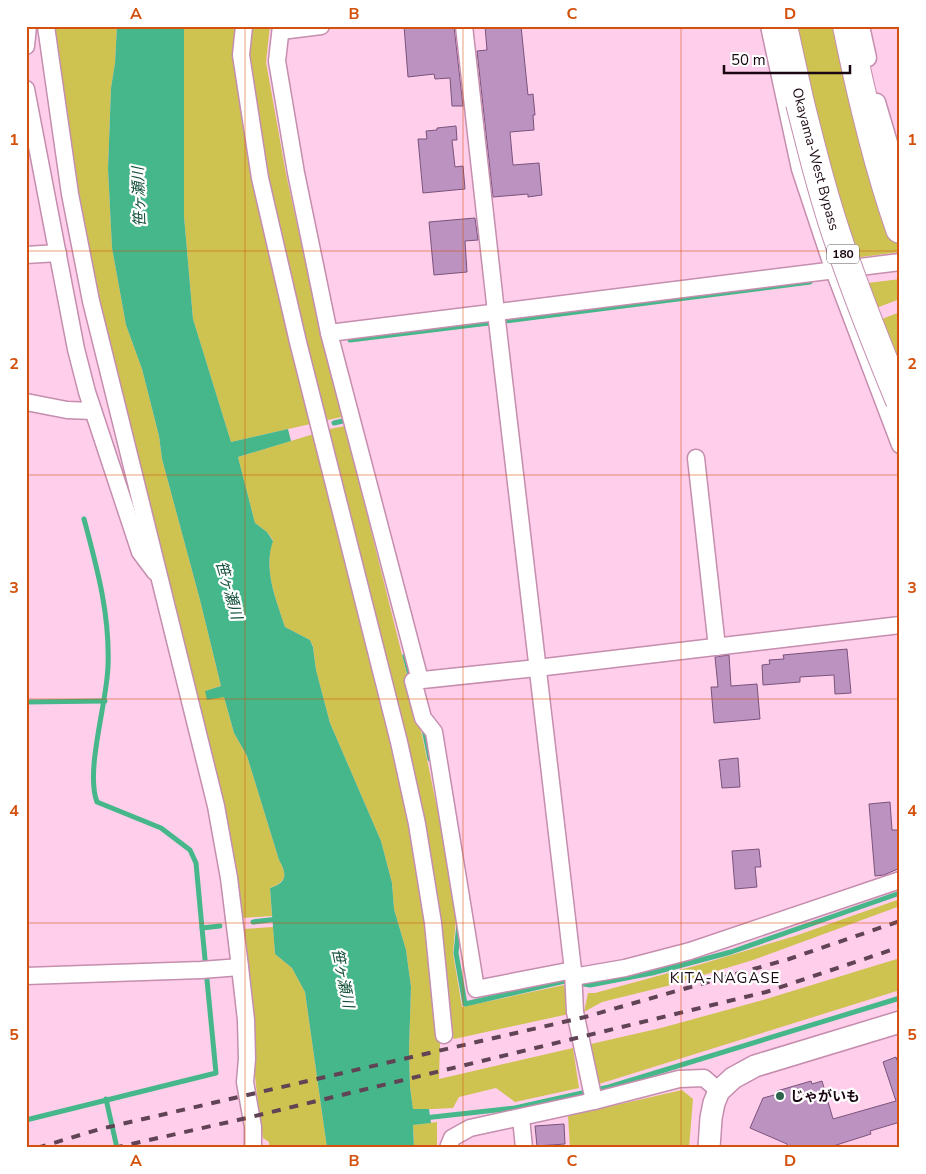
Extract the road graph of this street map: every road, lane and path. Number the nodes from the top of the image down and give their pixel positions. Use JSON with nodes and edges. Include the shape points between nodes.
{"nodes":[{"id":1,"x":28,"y":26,"type":"edge"},
{"id":2,"x":46,"y":26,"type":"edge"},
{"id":3,"x":244,"y":26,"type":"edge"},
{"id":4,"x":321,"y":26,"type":"edge"},
{"id":5,"x":464,"y":26,"type":"edge"},
{"id":6,"x":769,"y":26,"type":"edge"},
{"id":7,"x":783,"y":26,"type":"edge"},
{"id":8,"x":847,"y":26,"type":"edge"},
{"id":9,"x":861,"y":26,"type":"edge"},
{"id":10,"x":281,"y":28,"type":"edge"},
{"id":11,"x":26,"y":46,"type":"edge"},
{"id":12,"x":26,"y":91,"type":"edge"},
{"id":13,"x":900,"y":180,"type":"edge"},
{"id":14,"x":900,"y":229,"type":"edge"},
{"id":15,"x":58,"y":253,"type":"junction"},
{"id":16,"x":26,"y":255,"type":"edge"},
{"id":17,"x":900,"y":262,"type":"edge"},
{"id":18,"x":834,"y":271,"type":"junction"},
{"id":19,"x":496,"y":312,"type":"junction"},
{"id":20,"x":329,"y":333,"type":"junction"},
{"id":21,"x":26,"y":402,"type":"edge"},
{"id":22,"x":900,"y":402,"type":"edge"},
{"id":23,"x":93,"y":411,"type":"junction"},
{"id":24,"x":900,"y":445,"type":"edge"},
{"id":25,"x":696,"y":458,"type":"dead end"},
{"id":26,"x":158,"y":577,"type":"junction"},
{"id":27,"x":900,"y":625,"type":"edge"},
{"id":28,"x":717,"y":647,"type":"junction"},
{"id":29,"x":537,"y":668,"type":"junction"},
{"id":30,"x":420,"y":680,"type":"junction"},
{"id":31,"x":900,"y":880,"type":"edge"},
{"id":32,"x":240,"y":966,"type":"junction"},
{"id":33,"x":26,"y":976,"type":"edge"},
{"id":34,"x":573,"y":978,"type":"junction"},
{"id":35,"x":900,"y":1022,"type":"edge"},
{"id":36,"x":444,"y":1035,"type":"dead end"},
{"id":37,"x":719,"y":1091,"type":"junction"},
{"id":38,"x":592,"y":1094,"type":"junction"},
{"id":39,"x":522,"y":1118,"type":"junction"},
{"id":40,"x":253,"y":1148,"type":"edge"},
{"id":41,"x":448,"y":1148,"type":"edge"},
{"id":42,"x":524,"y":1148,"type":"edge"},
{"id":43,"x":709,"y":1148,"type":"edge"}],
"edges":[{"from":1,"to":11,"type":"street"},
{"from":2,"to":26,"type":"street","via":[[70,194],[91,301]]},
{"from":3,"to":36,"type":"street","via":[[241,54],[260,178],[417,824],[433,923]]},
{"from":4,"to":10,"type":"street"},
{"from":5,"to":19,"type":"street"},
{"from":6,"to":18,"type":"street","via":[[800,169]]},
{"from":7,"to":22,"type":"highway","name":"Okayama-West Bypass","number":"180","bridge":true,"via":[[817,169],[840,244]]},
{"from":8,"to":14,"type":"highway","via":[[859,89]]},
{"from":9,"to":13,"type":"street","via":[[873,86]]},
{"from":10,"to":20,"type":"street","via":[[277,61]]},
{"from":12,"to":15,"type":"street"},
{"from":15,"to":16,"type":"street"},
{"from":15,"to":23,"type":"street","via":[[76,349]]},
{"from":17,"to":18,"type":"street"},
{"from":18,"to":19,"type":"street"},
{"from":18,"to":24,"type":"street"},
{"from":19,"to":20,"type":"street"},
{"from":19,"to":29,"type":"street"},
{"from":20,"to":30,"type":"street"},
{"from":21,"to":23,"type":"street"},
{"from":23,"to":26,"type":"street","via":[[140,552]]},
{"from":25,"to":28,"type":"street"},
{"from":26,"to":32,"type":"street","via":[[216,806]]},
{"from":27,"to":28,"type":"street"},
{"from":28,"to":29,"type":"street"},
{"from":29,"to":30,"type":"street"},
{"from":29,"to":34,"type":"street"},
{"from":30,"to":34,"type":"street","via":[[413,681],[423,718],[434,732],[476,989]]},
{"from":31,"to":34,"type":"street","via":[[690,951]]},
{"from":32,"to":33,"type":"street"},
{"from":32,"to":40,"type":"street","via":[[246,1020],[245,1082]]},
{"from":34,"to":38,"type":"street","via":[[575,1012]]},
{"from":35,"to":37,"type":"street","via":[[755,1066],[733,1078]]},
{"from":37,"to":38,"type":"street","via":[[704,1078],[679,1079]]},
{"from":37,"to":43,"type":"street","via":[[711,1118]]},
{"from":38,"to":39,"type":"street"},
{"from":39,"to":41,"type":"street","via":[[470,1128],[452,1138]]},
{"from":39,"to":42,"type":"street"}]}
